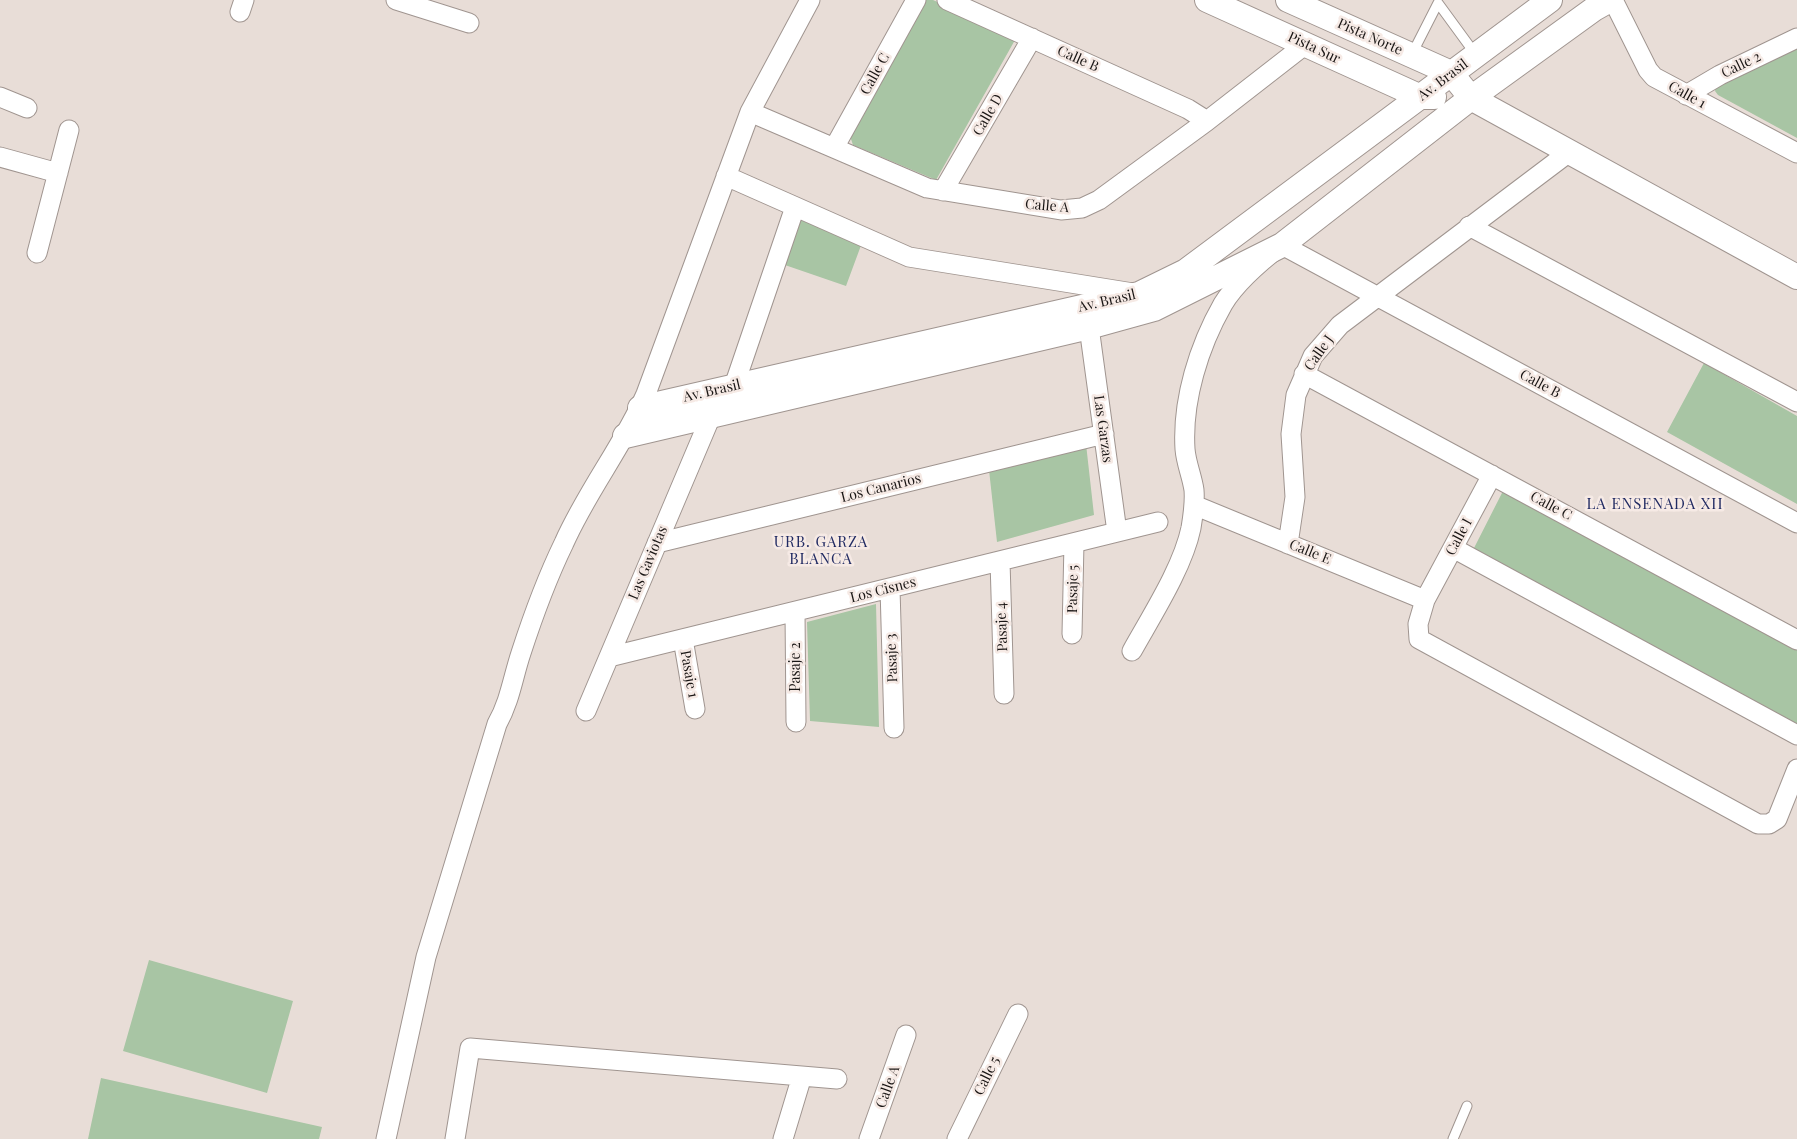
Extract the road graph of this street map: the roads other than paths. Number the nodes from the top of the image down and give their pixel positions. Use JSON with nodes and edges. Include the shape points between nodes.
{"nodes":[{"id":1,"x":396,"y":0,"type":"edge"},
{"id":2,"x":810,"y":0,"type":"edge"},
{"id":3,"x":916,"y":0,"type":"edge"},
{"id":4,"x":947,"y":0,"type":"edge"},
{"id":5,"x":1207,"y":0,"type":"edge"},
{"id":6,"x":1288,"y":0,"type":"edge"},
{"id":7,"x":1550,"y":0,"type":"edge"},
{"id":8,"x":1612,"y":0,"type":"edge"},
{"id":9,"x":469,"y":23,"type":"dead end"},
{"id":10,"x":1032,"y":38,"type":"junction"},
{"id":11,"x":1797,"y":38,"type":"edge"},
{"id":12,"x":1306,"y":44,"type":"junction"},
{"id":13,"x":1412,"y":56,"type":"junction"},
{"id":14,"x":1476,"y":56,"type":"junction"},
{"id":15,"x":1451,"y":73,"type":"junction"},
{"id":16,"x":1686,"y":95,"type":"junction"},
{"id":17,"x":0,"y":97,"type":"edge"},
{"id":18,"x":1421,"y":97,"type":"junction"},
{"id":19,"x":1471,"y":98,"type":"junction"},
{"id":20,"x":27,"y":108,"type":"dead end"},
{"id":21,"x":750,"y":112,"type":"junction"},
{"id":22,"x":1207,"y":121,"type":"junction"},
{"id":23,"x":69,"y":130,"type":"dead end"},
{"id":24,"x":834,"y":148,"type":"junction"},
{"id":25,"x":1568,"y":152,"type":"junction"},
{"id":26,"x":1797,"y":153,"type":"edge"},
{"id":27,"x":0,"y":157,"type":"edge"},
{"id":28,"x":58,"y":173,"type":"junction"},
{"id":29,"x":726,"y":176,"type":"junction"},
{"id":30,"x":943,"y":191,"type":"junction"},
{"id":31,"x":795,"y":207,"type":"junction"},
{"id":32,"x":1469,"y":226,"type":"junction"},
{"id":33,"x":1282,"y":245,"type":"junction"},
{"id":34,"x":36,"y":253,"type":"dead end"},
{"id":35,"x":1797,"y":277,"type":"edge"},
{"id":36,"x":1139,"y":294,"type":"junction"},
{"id":37,"x":1377,"y":296,"type":"junction"},
{"id":38,"x":1089,"y":327,"type":"junction"},
{"id":39,"x":1304,"y":374,"type":"junction"},
{"id":40,"x":734,"y":386,"type":"junction"},
{"id":41,"x":1797,"y":402,"type":"edge"},
{"id":42,"x":640,"y":408,"type":"junction"},
{"id":43,"x":711,"y":416,"type":"junction"},
{"id":44,"x":1104,"y":434,"type":"junction"},
{"id":45,"x":625,"y":436,"type":"junction"},
{"id":46,"x":1492,"y":475,"type":"junction"},
{"id":47,"x":1194,"y":505,"type":"junction"},
{"id":48,"x":1158,"y":522,"type":"dead end"},
{"id":49,"x":1797,"y":523,"type":"edge"},
{"id":50,"x":1118,"y":532,"type":"junction"},
{"id":51,"x":657,"y":543,"type":"junction"},
{"id":52,"x":1074,"y":543,"type":"junction"},
{"id":53,"x":1288,"y":544,"type":"junction"},
{"id":54,"x":1453,"y":548,"type":"junction"},
{"id":55,"x":1000,"y":561,"type":"junction"},
{"id":56,"x":890,"y":588,"type":"junction"},
{"id":57,"x":1426,"y":600,"type":"junction"},
{"id":58,"x":795,"y":612,"type":"junction"},
{"id":59,"x":1072,"y":634,"type":"dead end"},
{"id":60,"x":683,"y":639,"type":"junction"},
{"id":61,"x":1797,"y":640,"type":"edge"},
{"id":62,"x":1132,"y":651,"type":"dead end"},
{"id":63,"x":609,"y":658,"type":"junction"},
{"id":64,"x":1004,"y":694,"type":"dead end"},
{"id":65,"x":695,"y":709,"type":"dead end"},
{"id":66,"x":586,"y":711,"type":"dead end"},
{"id":67,"x":796,"y":722,"type":"dead end"},
{"id":68,"x":894,"y":728,"type":"dead end"},
{"id":69,"x":1797,"y":735,"type":"edge"},
{"id":70,"x":1797,"y":769,"type":"edge"},
{"id":71,"x":1018,"y":1014,"type":"dead end"},
{"id":72,"x":906,"y":1035,"type":"dead end"},
{"id":73,"x":802,"y":1076,"type":"junction"},
{"id":74,"x":837,"y":1079,"type":"dead end"},
{"id":75,"x":1466,"y":1106,"type":"dead end"},
{"id":76,"x":386,"y":1139,"type":"edge"},
{"id":77,"x":455,"y":1139,"type":"edge"},
{"id":78,"x":783,"y":1139,"type":"edge"},
{"id":79,"x":869,"y":1139,"type":"edge"},
{"id":80,"x":956,"y":1139,"type":"edge"},
{"id":81,"x":1453,"y":1139,"type":"edge"}],
"edges":[{"from":1,"to":9,"type":"street"},
{"from":2,"to":21,"type":"street"},
{"from":3,"to":24,"type":"street","name":"Calle C"},
{"from":4,"to":10,"type":"street","name":"Calle B"},
{"from":5,"to":12,"type":"street","name":"Pista Sur"},
{"from":6,"to":13,"type":"street","name":"Pista Norte"},
{"from":7,"to":14,"type":"street","name":"Av. Brasil"},
{"from":8,"to":16,"type":"street","name":"Calle 1","via":[[1648,70],[1654,77]]},
{"from":8,"to":19,"type":"street","name":"Av. Brasil","via":[[1594,9]]},
{"from":10,"to":22,"type":"street","name":"Calle B","via":[[1188,109]]},
{"from":10,"to":30,"type":"street","name":"Calle D"},
{"from":11,"to":16,"type":"street","name":"Calle 2"},
{"from":12,"to":18,"type":"street","name":"Pista Sur"},
{"from":12,"to":22,"type":"street","name":"Calle A"},
{"from":13,"to":14,"type":"lane","via":[[1438,3]]},
{"from":13,"to":15,"type":"street","name":"Pista Norte"},
{"from":14,"to":15,"type":"street","name":"Av. Brasil"},
{"from":15,"to":18,"type":"street","name":"Av. Brasil"},
{"from":15,"to":19,"type":"street"},
{"from":16,"to":26,"type":"street","name":"Calle 1"},
{"from":17,"to":20,"type":"street"},
{"from":18,"to":19,"type":"street"},
{"from":18,"to":36,"type":"street","name":"Av. Brasil","via":[[1186,271]]},
{"from":19,"to":25,"type":"street"},
{"from":19,"to":33,"type":"street","name":"Av. Brasil"},
{"from":21,"to":24,"type":"street","name":"Calle A"},
{"from":21,"to":29,"type":"street"},
{"from":22,"to":30,"type":"street","name":"Calle A","via":[[1099,200],[1082,208],[1061,210]]},
{"from":23,"to":28,"type":"street"},
{"from":24,"to":30,"type":"street","name":"Calle A","via":[[927,188]]},
{"from":25,"to":32,"type":"street","name":"Calle J"},
{"from":25,"to":35,"type":"street"},
{"from":27,"to":28,"type":"street"},
{"from":28,"to":34,"type":"street"},
{"from":29,"to":31,"type":"street"},
{"from":29,"to":42,"type":"street"},
{"from":31,"to":36,"type":"street","via":[[909,257]]},
{"from":31,"to":40,"type":"street"},
{"from":32,"to":37,"type":"street","name":"Calle J"},
{"from":32,"to":41,"type":"street"},
{"from":33,"to":37,"type":"street","name":"Calle B"},
{"from":33,"to":38,"type":"street","name":"Av. Brasil","via":[[1154,310]]},
{"from":33,"to":47,"type":"street","via":[[1251,272],[1224,303],[1199,358],[1187,409],[1185,435]]},
{"from":36,"to":40,"type":"street","name":"Av. Brasil"},
{"from":37,"to":39,"type":"street","name":"Calle J","via":[[1326,338]]},
{"from":37,"to":49,"type":"street","name":"Calle B"},
{"from":38,"to":43,"type":"street","name":"Av. Brasil"},
{"from":38,"to":44,"type":"street","name":"Las Garzas"},
{"from":39,"to":46,"type":"street","name":"Calle C"},
{"from":39,"to":53,"type":"street","name":"Calle J","via":[[1296,395],[1291,434],[1295,497]]},
{"from":40,"to":42,"type":"street","name":"Av. Brasil"},
{"from":42,"to":45,"type":"street"},
{"from":43,"to":45,"type":"street","name":"Av. Brasil"},
{"from":43,"to":51,"type":"street","name":"Las Gaviotas"},
{"from":44,"to":50,"type":"street","name":"Las Garzas"},
{"from":44,"to":51,"type":"street","name":"Los Canarios"},
{"from":45,"to":76,"type":"street","via":[[578,511],[559,553],[522,651],[507,706],[497,724],[426,957]]},
{"from":46,"to":54,"type":"street","name":"Calle I"},
{"from":46,"to":61,"type":"street","name":"Calle C"},
{"from":47,"to":53,"type":"street","name":"Calle E"},
{"from":47,"to":62,"type":"street","via":[[1185,552]]},
{"from":48,"to":50,"type":"street","name":"Los Cisnes"},
{"from":50,"to":52,"type":"street","name":"Los Cisnes"},
{"from":51,"to":63,"type":"street","name":"Las Gaviotas"},
{"from":52,"to":55,"type":"street","name":"Los Cisnes"},
{"from":52,"to":59,"type":"street","name":"Pasaje 5"},
{"from":53,"to":57,"type":"street","name":"Calle E"},
{"from":54,"to":57,"type":"street","name":"Calle I"},
{"from":54,"to":69,"type":"street"},
{"from":55,"to":56,"type":"street","name":"Los Cisnes"},
{"from":55,"to":64,"type":"street","name":"Pasaje 4"},
{"from":56,"to":58,"type":"street","name":"Los Cisnes"},
{"from":56,"to":68,"type":"street","name":"Pasaje 3"},
{"from":57,"to":70,"type":"street","name":"Calle I","via":[[1418,624],[1418,640],[1758,824],[1769,824],[1777,819]]},
{"from":58,"to":60,"type":"street","name":"Los Cisnes"},
{"from":58,"to":67,"type":"street","name":"Pasaje 2"},
{"from":60,"to":63,"type":"street","name":"Los Cisnes"},
{"from":60,"to":65,"type":"street","name":"Pasaje 1"},
{"from":63,"to":66,"type":"street","name":"Las Gaviotas"},
{"from":71,"to":80,"type":"street","name":"Calle 5"},
{"from":72,"to":79,"type":"street","name":"Calle A"},
{"from":73,"to":74,"type":"street"},
{"from":73,"to":77,"type":"street","via":[[470,1048]]},
{"from":73,"to":78,"type":"street"},
{"from":75,"to":81,"type":"lane"}]}
